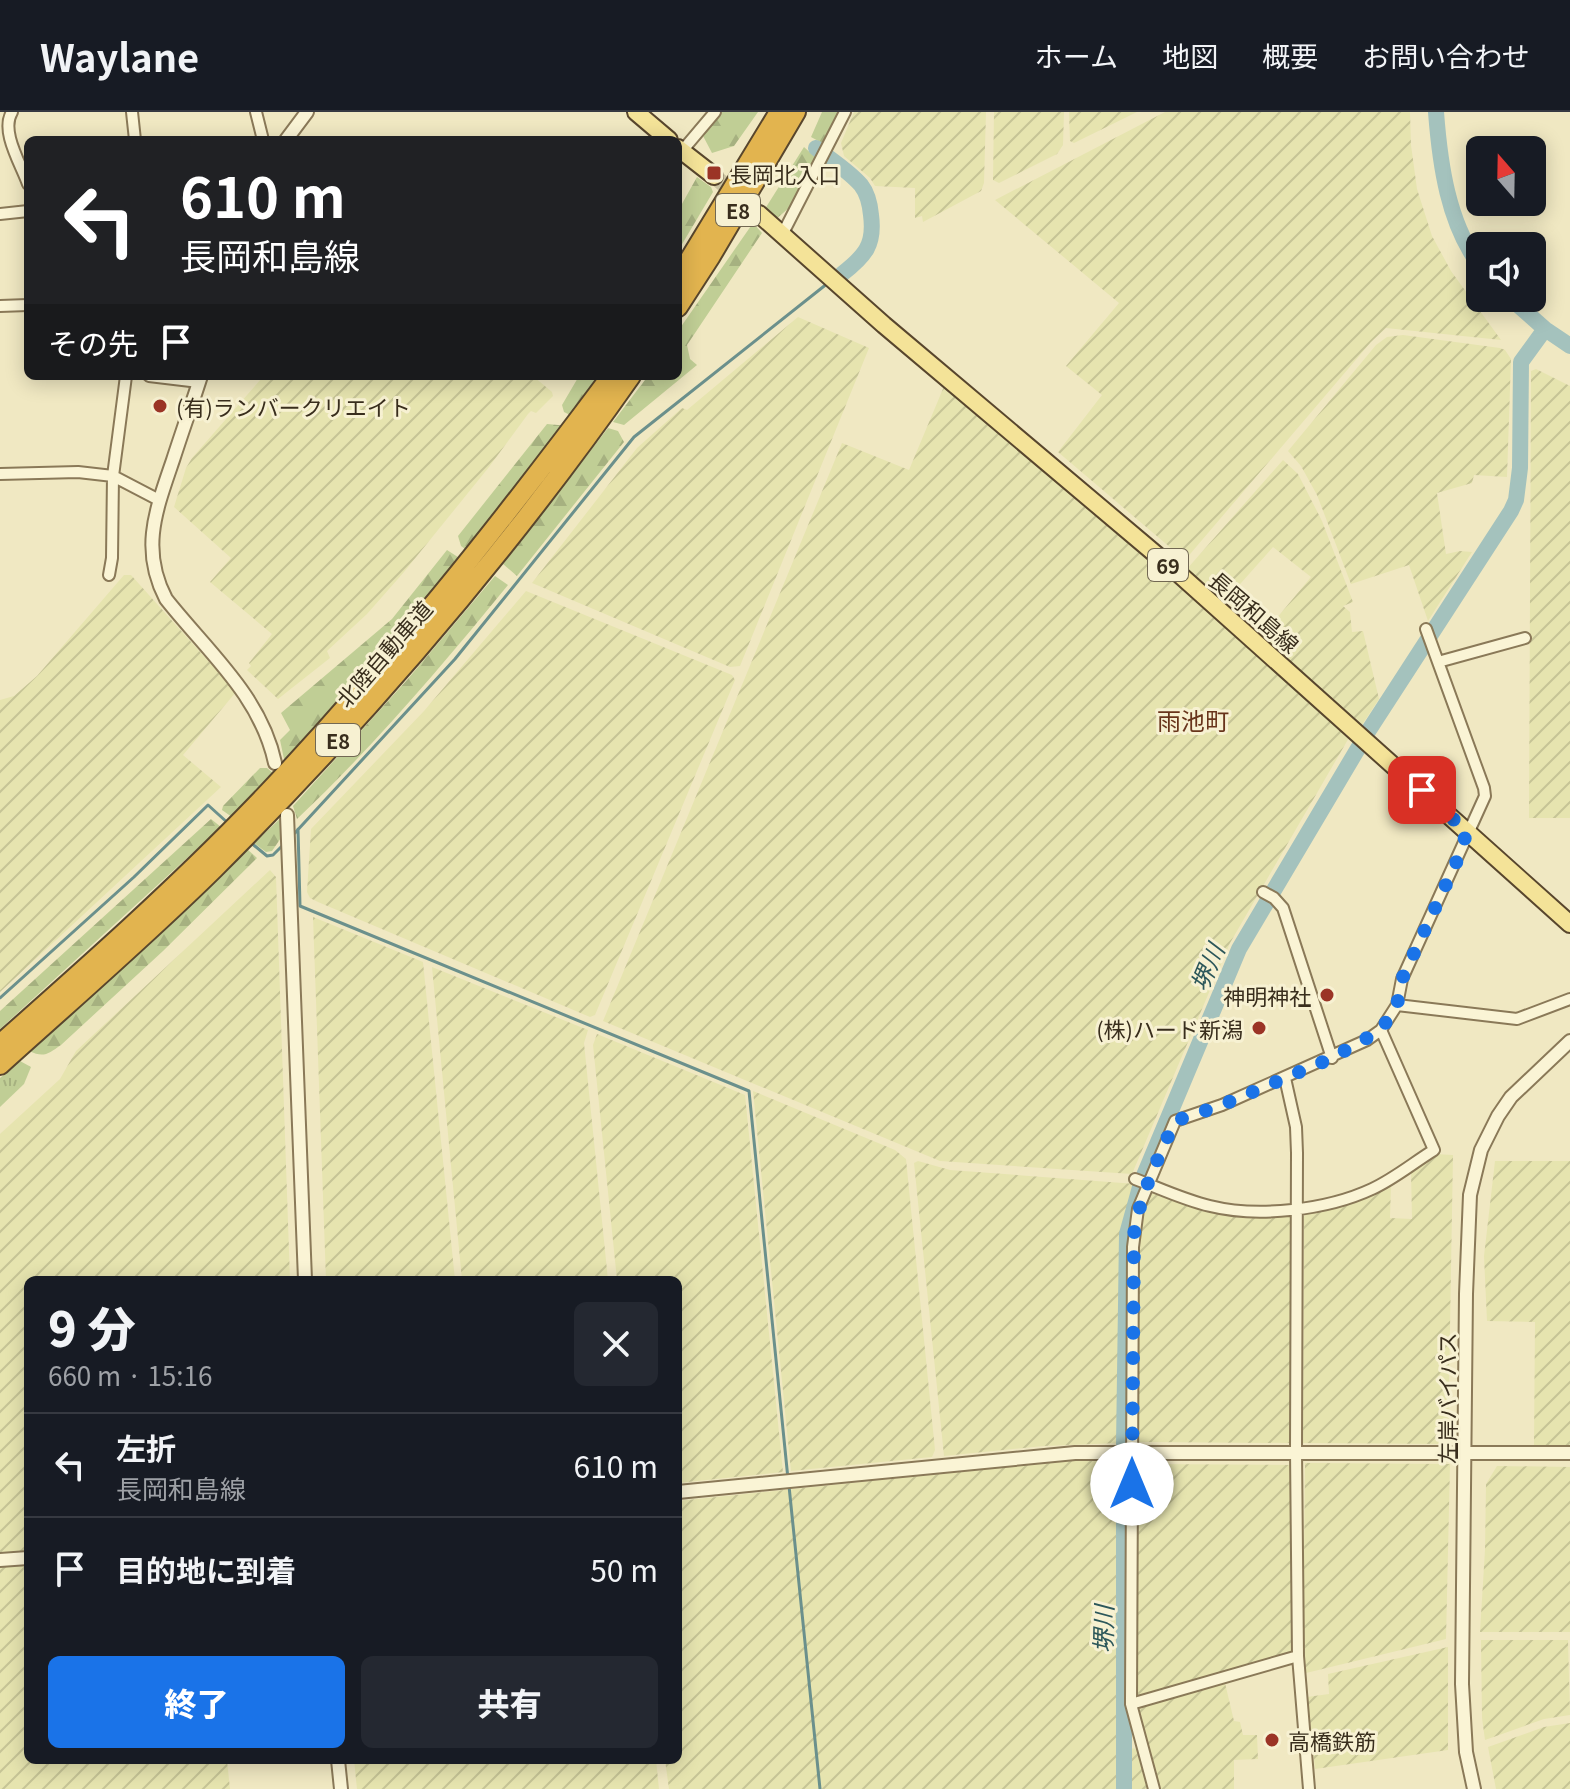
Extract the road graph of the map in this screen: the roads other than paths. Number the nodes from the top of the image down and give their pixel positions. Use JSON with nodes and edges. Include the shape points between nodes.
{"nodes":[{"id":1,"x":12,"y":112,"type":"edge"},
{"id":2,"x":132,"y":112,"type":"edge"},
{"id":3,"x":256,"y":112,"type":"edge"},
{"id":4,"x":307,"y":112,"type":"edge"},
{"id":5,"x":636,"y":112,"type":"edge"},
{"id":6,"x":715,"y":112,"type":"edge"},
{"id":7,"x":779,"y":112,"type":"edge"},
{"id":8,"x":796,"y":112,"type":"edge"},
{"id":9,"x":845,"y":112,"type":"edge"},
{"id":10,"x":135,"y":136,"type":"edge"},
{"id":11,"x":262,"y":136,"type":"edge"},
{"id":12,"x":289,"y":136,"type":"edge"},
{"id":13,"x":664,"y":136,"type":"edge"},
{"id":14,"x":682,"y":141,"type":"edge"},
{"id":15,"x":682,"y":151,"type":"edge"},
{"id":16,"x":24,"y":173,"type":"edge"},
{"id":17,"x":714,"y":176,"type":"tunnel mouth"},
{"id":18,"x":24,"y":211,"type":"edge"},
{"id":19,"x":0,"y":214,"type":"edge"},
{"id":20,"x":759,"y":214,"type":"tunnel mouth"},
{"id":21,"x":782,"y":235,"type":"junction"},
{"id":22,"x":682,"y":271,"type":"edge"},
{"id":23,"x":682,"y":301,"type":"edge"},
{"id":24,"x":24,"y":305,"type":"edge"},
{"id":25,"x":0,"y":306,"type":"edge"},
{"id":26,"x":125,"y":380,"type":"edge"},
{"id":27,"x":200,"y":380,"type":"edge"},
{"id":28,"x":608,"y":380,"type":"edge"},
{"id":29,"x":628,"y":380,"type":"edge"},
{"id":30,"x":0,"y":474,"type":"edge"},
{"id":31,"x":113,"y":476,"type":"junction"},
{"id":32,"x":159,"y":500,"type":"junction"},
{"id":33,"x":109,"y":575,"type":"dead end"},
{"id":34,"x":1426,"y":629,"type":"dead end"},
{"id":35,"x":1525,"y":638,"type":"dead end"},
{"id":36,"x":1438,"y":662,"type":"junction"},
{"id":37,"x":275,"y":763,"type":"dead end"},
{"id":38,"x":287,"y":815,"type":"dead end"},
{"id":39,"x":1467,"y":832,"type":"junction"},
{"id":40,"x":1263,"y":892,"type":"dead end"},
{"id":41,"x":1570,"y":924,"type":"edge"},
{"id":42,"x":1570,"y":999,"type":"edge"},
{"id":43,"x":1397,"y":1005,"type":"junction"},
{"id":44,"x":1381,"y":1030,"type":"junction"},
{"id":45,"x":1570,"y":1041,"type":"edge"},
{"id":46,"x":0,"y":1044,"type":"edge"},
{"id":47,"x":1332,"y":1058,"type":"junction"},
{"id":48,"x":0,"y":1065,"type":"edge"},
{"id":49,"x":1285,"y":1078,"type":"junction"},
{"id":50,"x":1135,"y":1179,"type":"dead end"},
{"id":51,"x":1149,"y":1184,"type":"junction"},
{"id":52,"x":1299,"y":1209,"type":"junction"},
{"id":53,"x":305,"y":1276,"type":"edge"},
{"id":54,"x":1296,"y":1451,"type":"junction"},
{"id":55,"x":1132,"y":1453,"type":"junction"},
{"id":56,"x":1465,"y":1453,"type":"junction"},
{"id":57,"x":1570,"y":1453,"type":"edge"},
{"id":58,"x":682,"y":1492,"type":"edge"},
{"id":59,"x":24,"y":1558,"type":"edge"},
{"id":60,"x":0,"y":1560,"type":"edge"},
{"id":61,"x":1298,"y":1656,"type":"junction"},
{"id":62,"x":1131,"y":1704,"type":"junction"},
{"id":63,"x":338,"y":1764,"type":"edge"},
{"id":64,"x":341,"y":1789,"type":"edge"},
{"id":65,"x":1154,"y":1789,"type":"edge"},
{"id":66,"x":1309,"y":1789,"type":"edge"},
{"id":67,"x":1474,"y":1789,"type":"edge"}],
"edges":[{"from":1,"to":16,"type":"street","via":[[9,133]]},
{"from":2,"to":10,"type":"street"},
{"from":3,"to":11,"type":"street"},
{"from":4,"to":12,"type":"street"},
{"from":5,"to":13,"type":"main road"},
{"from":6,"to":14,"type":"street"},
{"from":7,"to":22,"type":"highway","number":"E8"},
{"from":8,"to":23,"type":"highway","number":"E8"},
{"from":9,"to":21,"type":"street"},
{"from":15,"to":17,"type":"main road"},
{"from":18,"to":19,"type":"street"},
{"from":20,"to":21,"type":"main road","name":"長岡和島線","number":"69"},
{"from":21,"to":39,"type":"main road","name":"長岡和島線","number":"69","via":[[1178,573]]},
{"from":24,"to":25,"type":"street"},
{"from":26,"to":31,"type":"street"},
{"from":27,"to":32,"type":"street"},
{"from":28,"to":46,"type":"highway","name":"北陸自動車道","number":"E8","via":[[497,528],[372,678],[222,839]]},
{"from":29,"to":48,"type":"highway","name":"北陸自動車道","number":"E8","via":[[481,576],[351,726],[211,871]]},
{"from":30,"to":31,"type":"street"},
{"from":31,"to":32,"type":"street"},
{"from":31,"to":33,"type":"street"},
{"from":32,"to":37,"type":"street","via":[[151,542],[157,582],[248,698]]},
{"from":34,"to":36,"type":"street"},
{"from":35,"to":36,"type":"street"},
{"from":36,"to":39,"type":"street","via":[[1484,788]]},
{"from":38,"to":53,"type":"street"},
{"from":39,"to":41,"type":"main road","name":"長岡和島線","number":"69"},
{"from":39,"to":43,"type":"street","via":[[1402,979]]},
{"from":40,"to":47,"type":"street","via":[[1283,908]]},
{"from":42,"to":43,"type":"street","via":[[1517,1019]]},
{"from":43,"to":44,"type":"street"},
{"from":44,"to":47,"type":"street"},
{"from":44,"to":52,"type":"street","via":[[1434,1150],[1369,1191]]},
{"from":45,"to":56,"type":"street","name":"左岸バイパス","via":[[1511,1097],[1486,1137],[1474,1173],[1468,1217]]},
{"from":47,"to":49,"type":"street"},
{"from":49,"to":51,"type":"street","via":[[1175,1121]]},
{"from":49,"to":52,"type":"street","via":[[1296,1127]]},
{"from":50,"to":51,"type":"street"},
{"from":51,"to":52,"type":"street","via":[[1229,1210]]},
{"from":51,"to":55,"type":"street","via":[[1134,1234]]},
{"from":52,"to":54,"type":"street"},
{"from":54,"to":55,"type":"street"},
{"from":54,"to":56,"type":"street"},
{"from":54,"to":61,"type":"street"},
{"from":55,"to":58,"type":"street","via":[[1075,1453]]},
{"from":55,"to":62,"type":"street"},
{"from":56,"to":57,"type":"street"},
{"from":56,"to":67,"type":"street","name":"左岸バイパス","via":[[1462,1684]]},
{"from":59,"to":60,"type":"street"},
{"from":61,"to":62,"type":"street"},
{"from":61,"to":66,"type":"street"},
{"from":62,"to":65,"type":"street"},
{"from":63,"to":64,"type":"street"}]}
